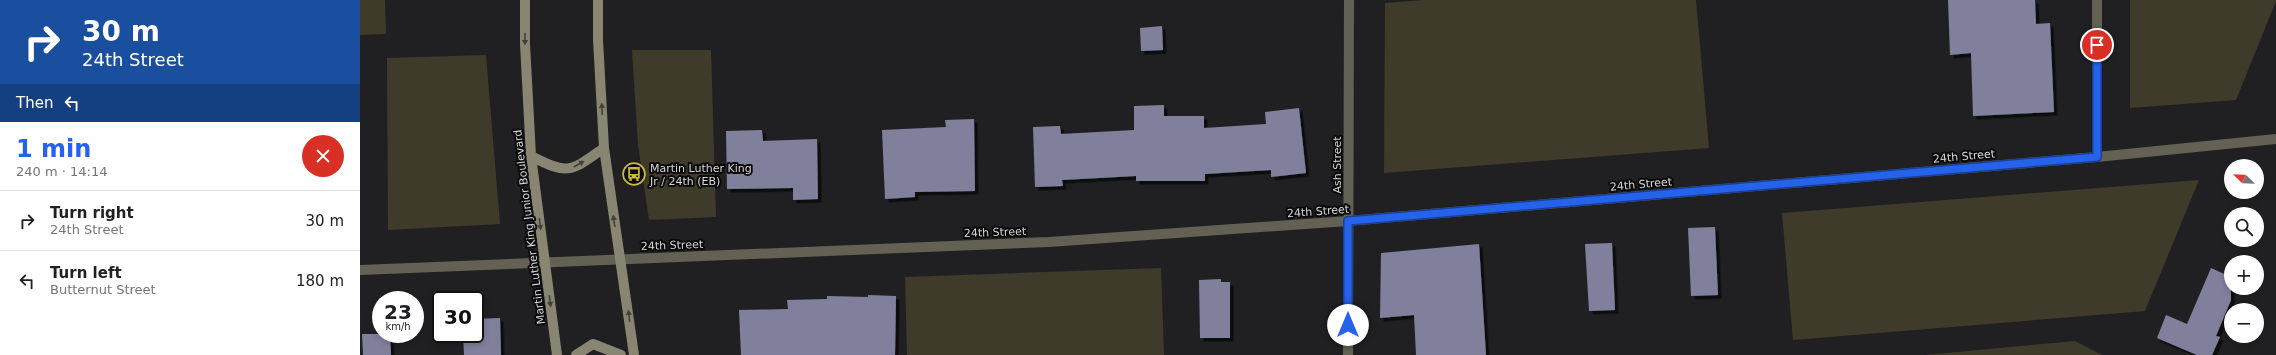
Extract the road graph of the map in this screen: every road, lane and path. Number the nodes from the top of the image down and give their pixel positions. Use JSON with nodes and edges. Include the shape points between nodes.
{"nodes":[{"id":1,"x":525,"y":0,"type":"edge"},
{"id":2,"x":598,"y":0,"type":"edge"},
{"id":3,"x":1349,"y":0,"type":"edge"},
{"id":4,"x":2097,"y":0,"type":"edge"},
{"id":5,"x":2276,"y":139,"type":"edge"},
{"id":6,"x":604,"y":148,"type":"junction"},
{"id":7,"x":531,"y":156,"type":"junction"},
{"id":8,"x":2097,"y":157,"type":"junction"},
{"id":9,"x":1348,"y":221,"type":"junction"},
{"id":10,"x":620,"y":260,"type":"junction"},
{"id":11,"x":545,"y":262,"type":"junction"},
{"id":12,"x":360,"y":270,"type":"edge"},
{"id":13,"x":557,"y":355,"type":"edge"},
{"id":14,"x":576,"y":355,"type":"edge"},
{"id":15,"x":621,"y":355,"type":"edge"},
{"id":16,"x":634,"y":355,"type":"edge"},
{"id":17,"x":1348,"y":355,"type":"edge"}],
"edges":[{"from":1,"to":7,"type":"main road","name":"Martin Luther King Junior Boulevard","one_way":true,"via":[[524,44]]},
{"from":6,"to":2,"type":"main road","one_way":true},
{"from":3,"to":9,"type":"street","name":"Ash Street"},
{"from":4,"to":8,"type":"street"},
{"from":5,"to":8,"type":"street","name":"24th Street"},
{"from":7,"to":6,"type":"main road","one_way":true,"via":[[553,168],[568,170]]},
{"from":10,"to":6,"type":"main road","one_way":true},
{"from":7,"to":11,"type":"main road","name":"Martin Luther King Junior Boulevard","one_way":true},
{"from":8,"to":9,"type":"street","name":"24th Street"},
{"from":9,"to":10,"type":"street","name":"24th Street","via":[[1049,242]]},
{"from":9,"to":17,"type":"street","name":"Ash Street"},
{"from":10,"to":11,"type":"street","name":"24th Street"},
{"from":16,"to":10,"type":"main road","one_way":true},
{"from":11,"to":12,"type":"street","name":"24th Street"},
{"from":11,"to":13,"type":"main road","name":"Martin Luther King Junior Boulevard","one_way":true},
{"from":14,"to":15,"type":"main road","via":[[594,344]]}]}
